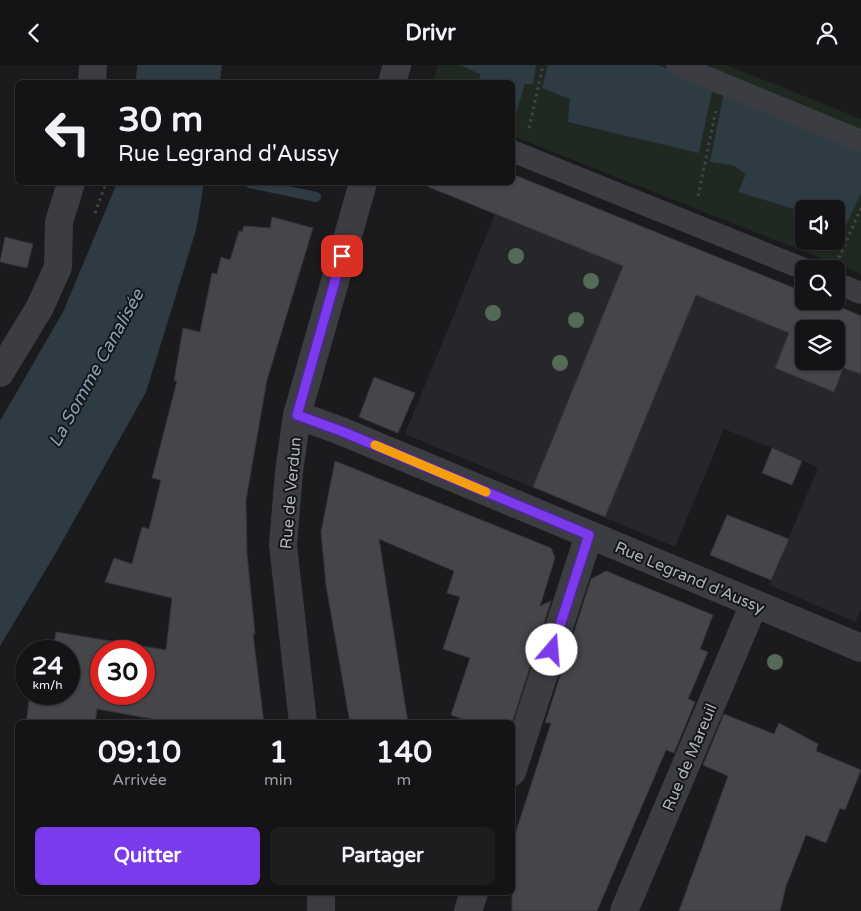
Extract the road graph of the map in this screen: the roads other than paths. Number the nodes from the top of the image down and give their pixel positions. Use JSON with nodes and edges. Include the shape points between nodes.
{"nodes":[{"id":1,"x":93,"y":65,"type":"edge"},
{"id":2,"x":397,"y":65,"type":"edge"},
{"id":3,"x":678,"y":65,"type":"edge"},
{"id":4,"x":92,"y":80,"type":"edge"},
{"id":5,"x":393,"y":80,"type":"edge"},
{"id":6,"x":861,"y":141,"type":"edge"},
{"id":7,"x":517,"y":153,"type":"edge"},
{"id":8,"x":70,"y":185,"type":"edge"},
{"id":9,"x":362,"y":185,"type":"edge"},
{"id":10,"x":795,"y":265,"type":"edge"},
{"id":11,"x":845,"y":287,"type":"edge"},
{"id":12,"x":861,"y":293,"type":"edge"},
{"id":13,"x":0,"y":373,"type":"edge"},
{"id":14,"x":297,"y":415,"type":"junction"},
{"id":15,"x":589,"y":535,"type":"junction"},
{"id":16,"x":754,"y":604,"type":"junction"},
{"id":17,"x":861,"y":648,"type":"edge"},
{"id":18,"x":303,"y":720,"type":"edge"},
{"id":19,"x":515,"y":764,"type":"edge"},
{"id":20,"x":321,"y":895,"type":"edge"},
{"id":21,"x":473,"y":895,"type":"edge"},
{"id":22,"x":321,"y":911,"type":"edge"},
{"id":23,"x":468,"y":911,"type":"edge"},
{"id":24,"x":624,"y":911,"type":"edge"}],
"edges":[{"from":1,"to":4,"type":"street"},
{"from":2,"to":5,"type":"street"},
{"from":3,"to":6,"type":"street"},
{"from":7,"to":10,"type":"street"},
{"from":8,"to":13,"type":"street","via":[[59,222],[58,267],[40,307]]},
{"from":9,"to":14,"type":"street","name":"Rue de Verdun"},
{"from":11,"to":12,"type":"street"},
{"from":14,"to":15,"type":"street","name":"Rue Legrand d'Aussy"},
{"from":14,"to":18,"type":"street","name":"Rue de Verdun","via":[[283,545]]},
{"from":15,"to":16,"type":"street","name":"Rue Legrand d'Aussy"},
{"from":15,"to":19,"type":"street"},
{"from":16,"to":17,"type":"street","name":"Rue Legrand d'Aussy"},
{"from":16,"to":24,"type":"street","name":"Rue de Mareuil"},
{"from":20,"to":22,"type":"street"},
{"from":21,"to":23,"type":"street"}]}
